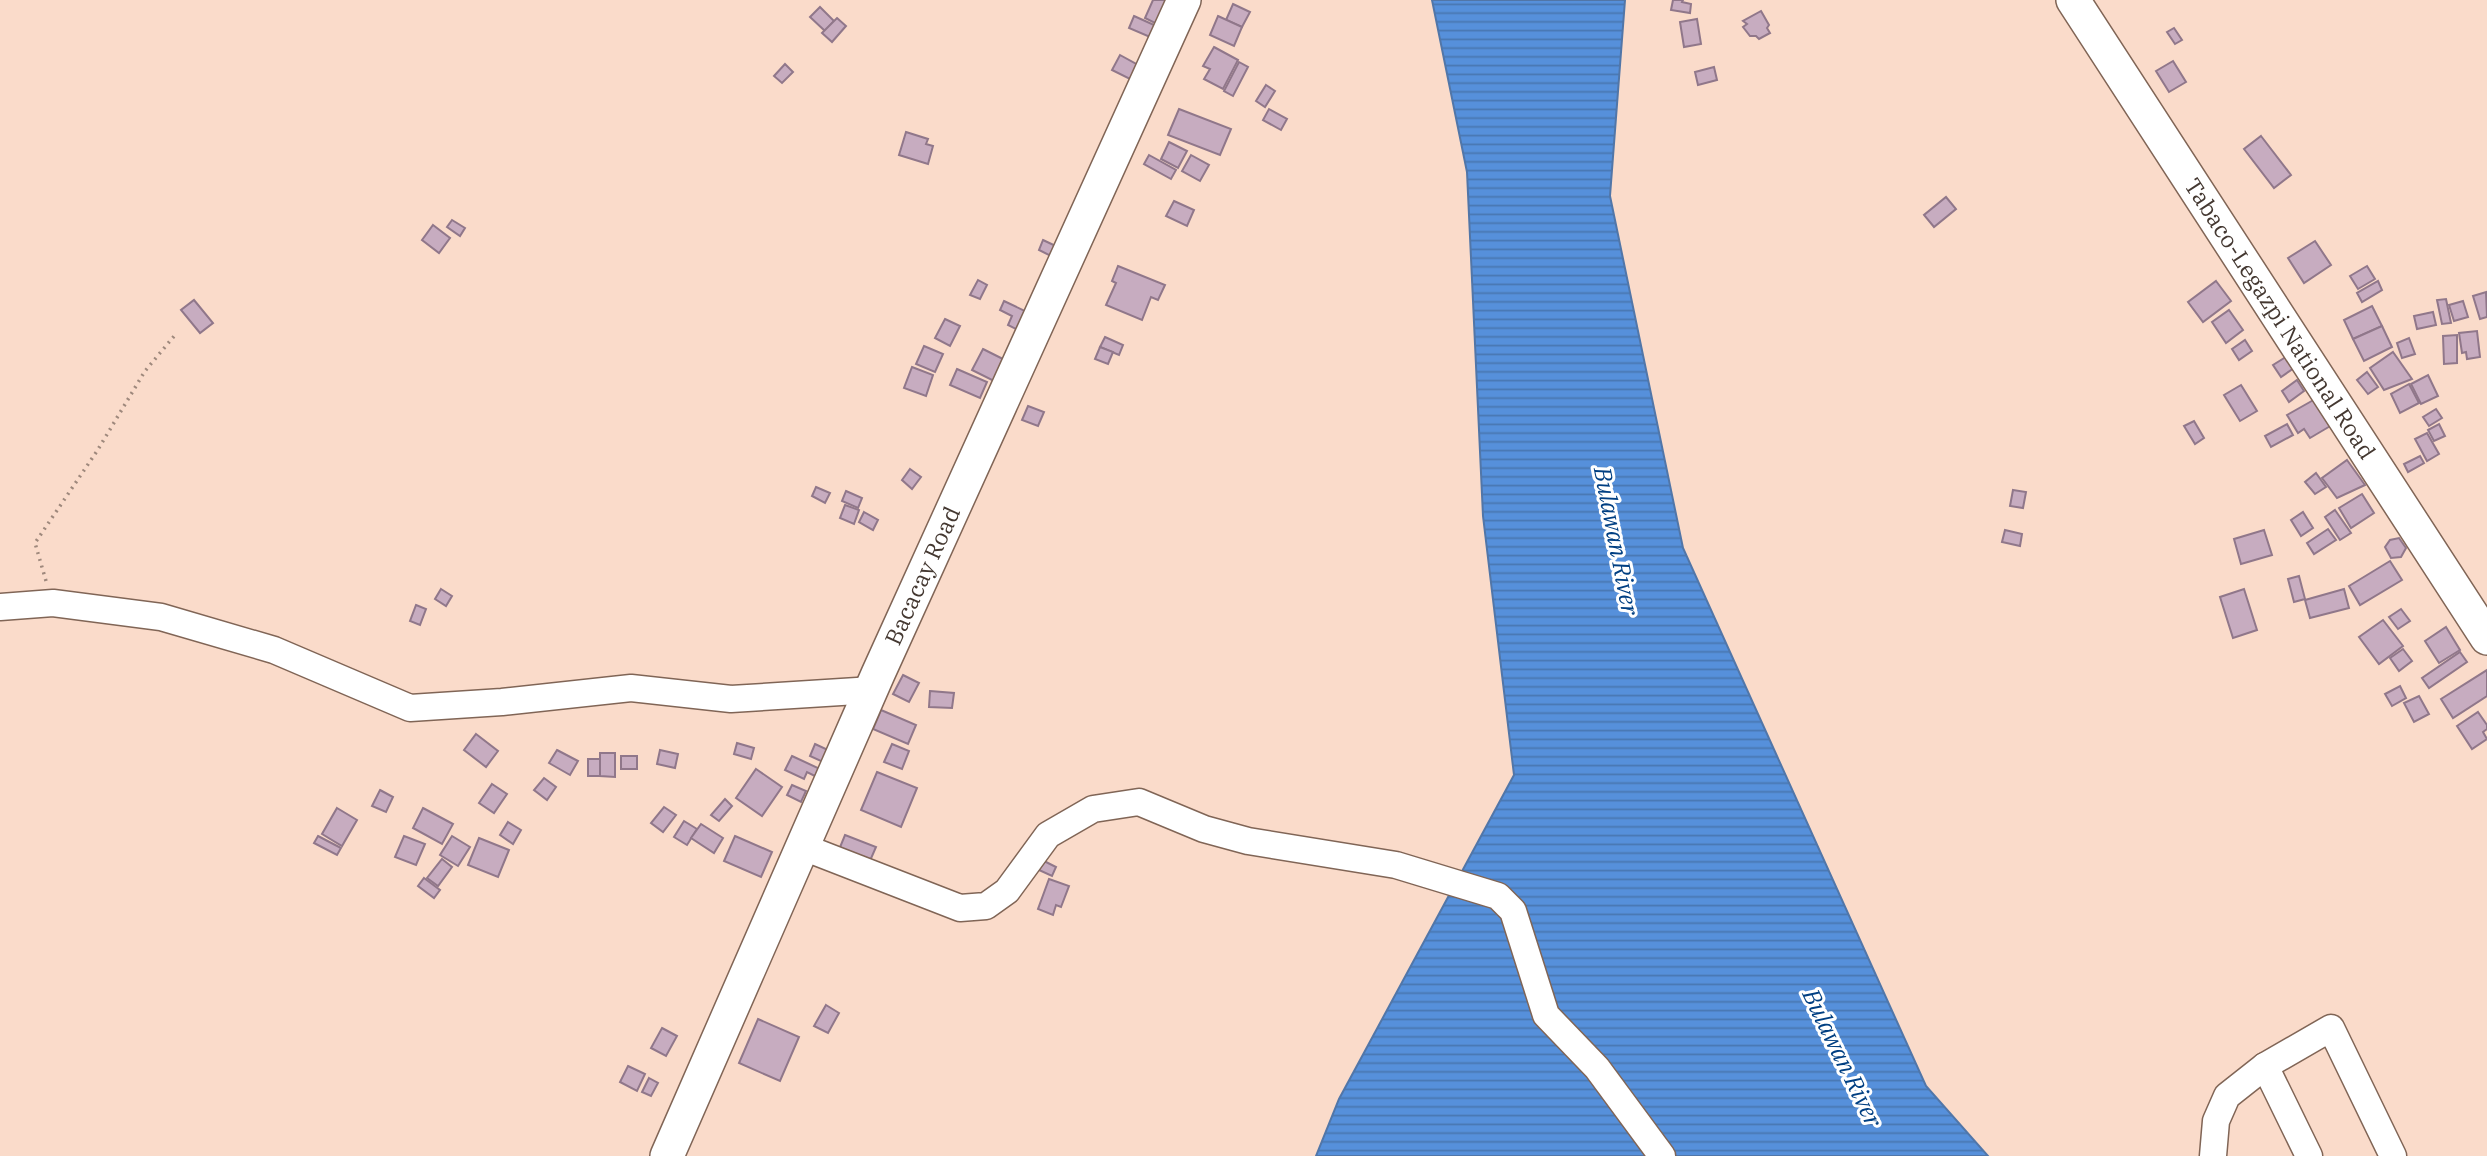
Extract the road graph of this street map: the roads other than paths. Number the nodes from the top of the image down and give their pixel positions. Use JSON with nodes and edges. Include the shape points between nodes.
{"nodes":[{"id":1,"x":1184,"y":0,"type":"edge"},
{"id":2,"x":2073,"y":0,"type":"edge"},
{"id":3,"x":0,"y":607,"type":"edge"},
{"id":4,"x":2487,"y":638,"type":"edge"},
{"id":5,"x":873,"y":690,"type":"junction"},
{"id":6,"x":803,"y":847,"type":"junction"},
{"id":7,"x":2265,"y":1066,"type":"junction"},
{"id":8,"x":667,"y":1156,"type":"edge"},
{"id":9,"x":1662,"y":1156,"type":"edge"},
{"id":10,"x":2213,"y":1156,"type":"edge"},
{"id":11,"x":2309,"y":1156,"type":"edge"},
{"id":12,"x":2393,"y":1156,"type":"edge"}],
"edges":[{"from":1,"to":5,"type":"main road","name":"Bacacay Road"},
{"from":2,"to":4,"type":"main road","name":"Tabaco-Legazpi National Road"},
{"from":3,"to":5,"type":"street","via":[[53,603],[161,617],[274,650],[410,708],[631,688],[731,699]]},
{"from":5,"to":6,"type":"main road","name":"Bacacay Road"},
{"from":6,"to":8,"type":"main road","name":"Bacacay Road"},
{"from":6,"to":9,"type":"street","via":[[960,908],[986,906],[1007,891],[1048,835],[1093,809],[1139,802],[1204,829],[1248,841],[1396,865],[1499,896],[1513,911],[1546,1015],[1597,1068]]},
{"from":7,"to":10,"type":"street","via":[[2227,1096],[2216,1121]]},
{"from":7,"to":11,"type":"street"},
{"from":7,"to":12,"type":"street","via":[[2331,1028]]}]}
